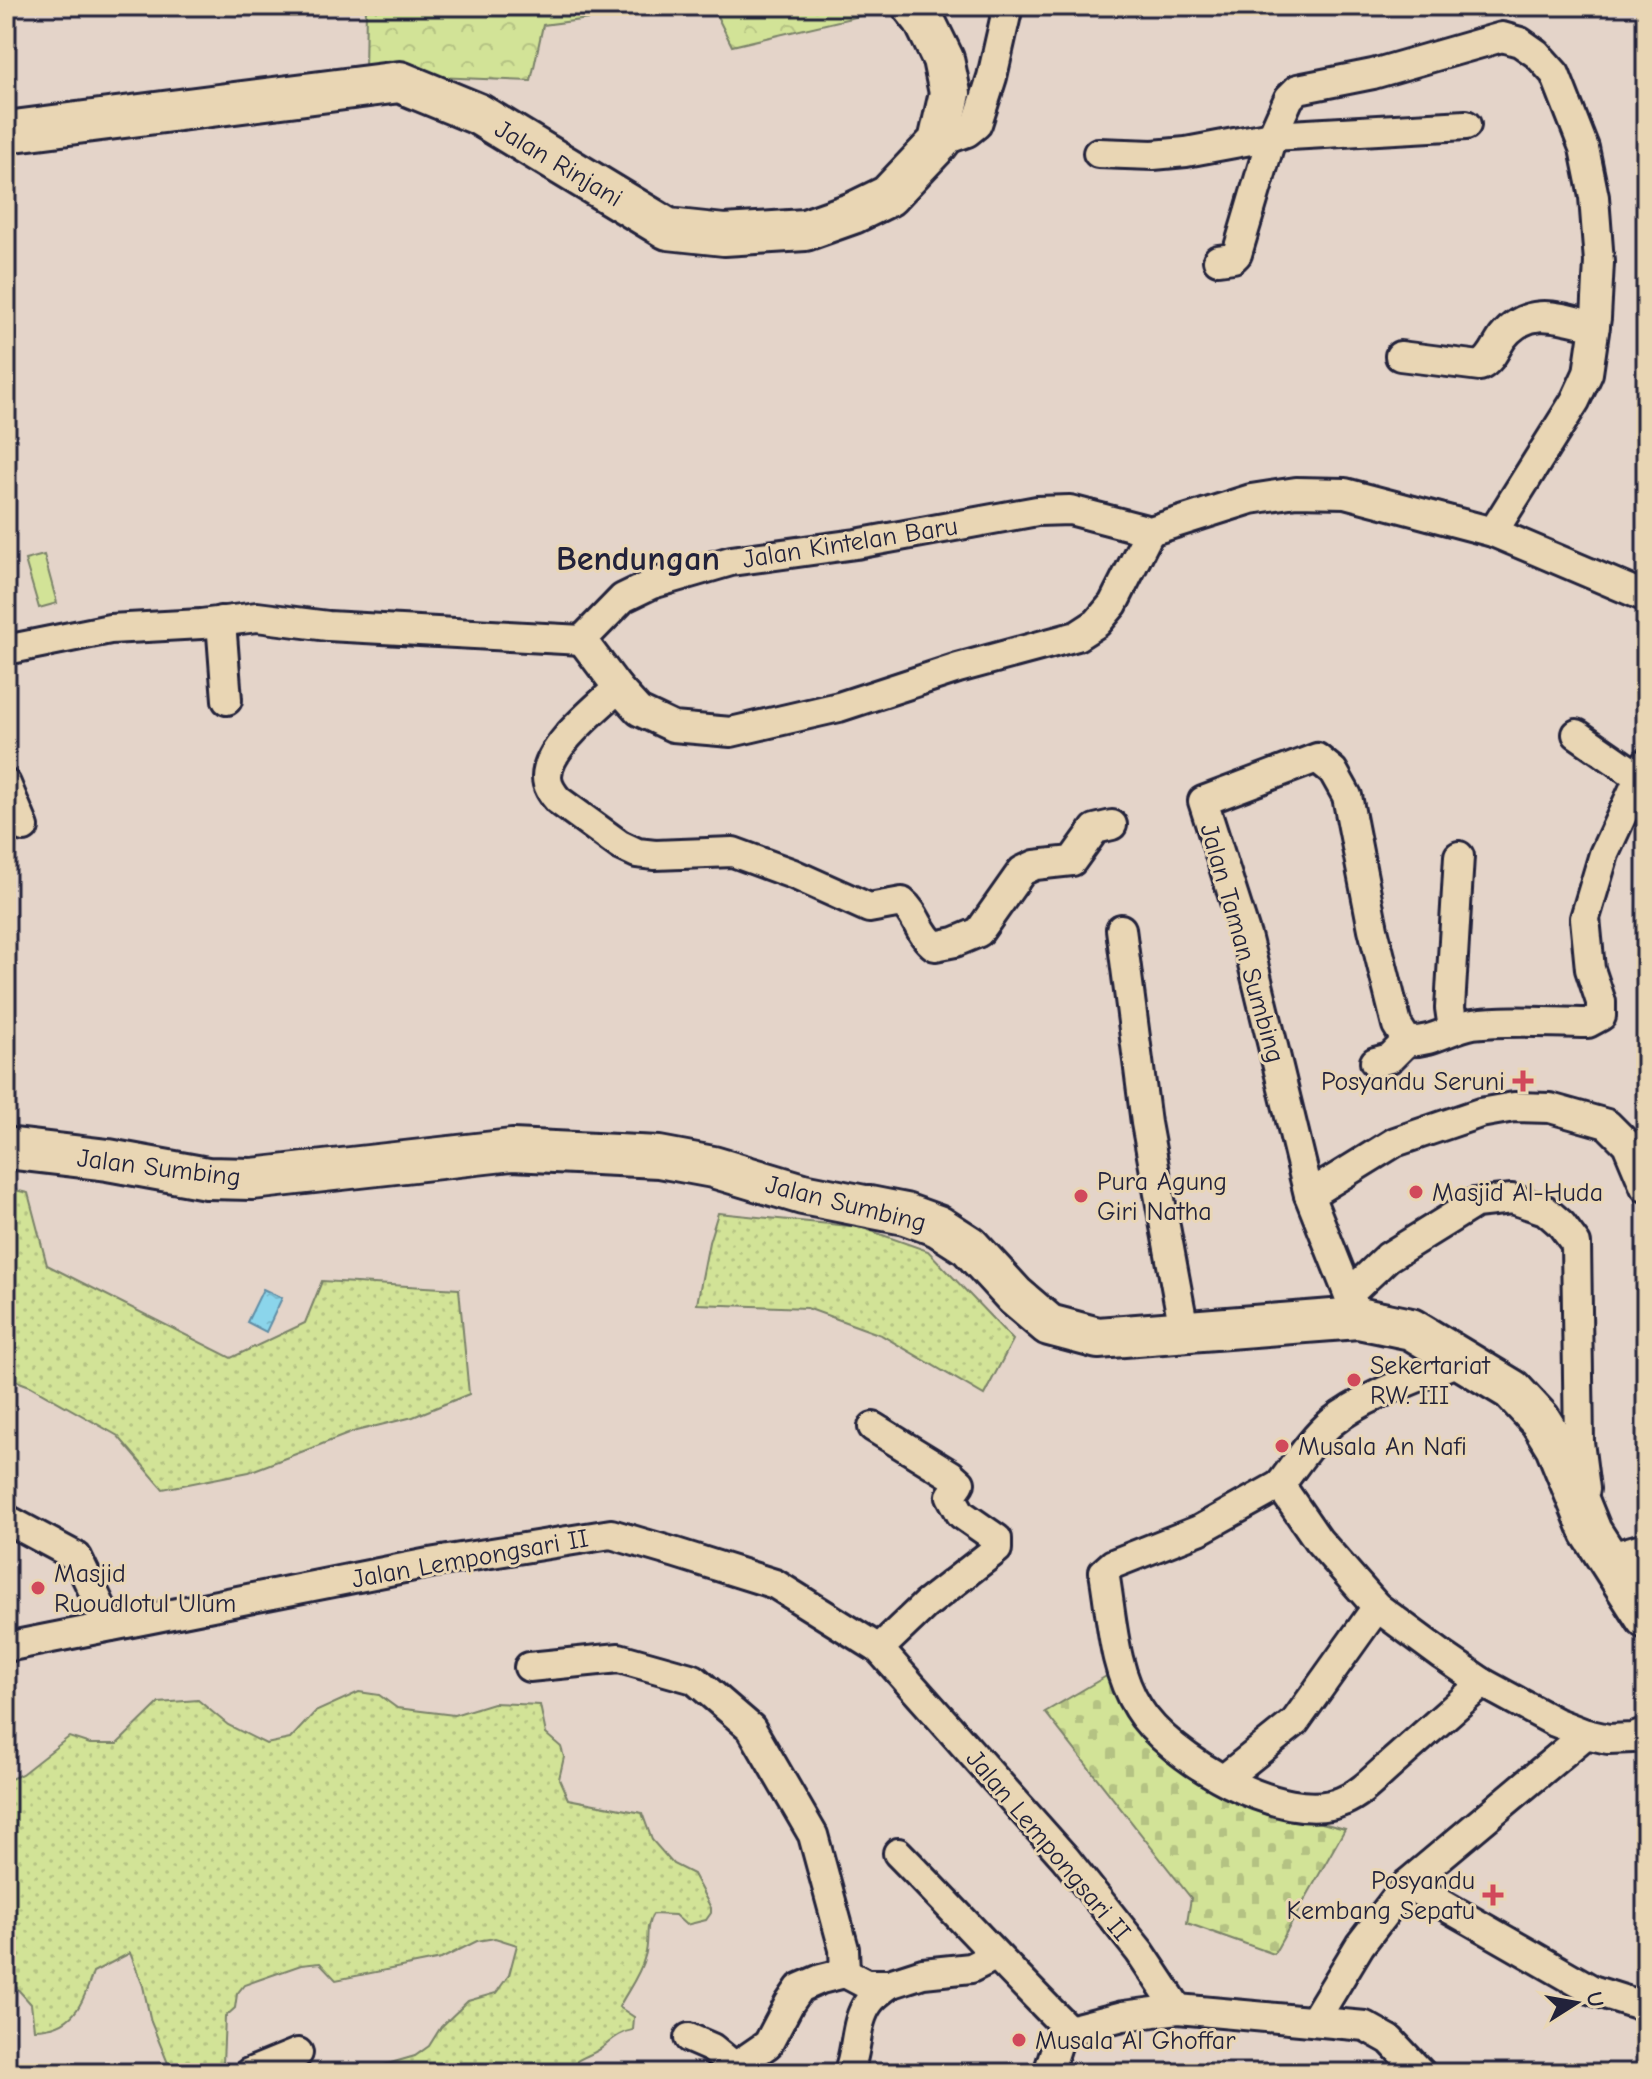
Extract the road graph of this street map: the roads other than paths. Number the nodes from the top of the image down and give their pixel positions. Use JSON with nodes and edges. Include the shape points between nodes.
{"nodes":[{"id":1,"x":913,"y":6,"type":"edge"},
{"id":2,"x":1008,"y":6,"type":"edge"},
{"id":3,"x":1466,"y":125,"type":"dead end"},
{"id":4,"x":6,"y":132,"type":"edge"},
{"id":5,"x":1272,"y":136,"type":"junction"},
{"id":6,"x":939,"y":142,"type":"junction"},
{"id":7,"x":1098,"y":153,"type":"dead end"},
{"id":8,"x":1218,"y":260,"type":"dead end"},
{"id":9,"x":1595,"y":326,"type":"junction"},
{"id":10,"x":1400,"y":356,"type":"dead end"},
{"id":11,"x":1150,"y":531,"type":"junction"},
{"id":12,"x":1493,"y":532,"type":"junction"},
{"id":13,"x":1646,"y":597,"type":"edge"},
{"id":14,"x":221,"y":621,"type":"junction"},
{"id":15,"x":582,"y":640,"type":"junction"},
{"id":16,"x":6,"y":650,"type":"edge"},
{"id":17,"x":618,"y":688,"type":"junction"},
{"id":18,"x":227,"y":700,"type":"dead end"},
{"id":19,"x":1577,"y":734,"type":"dead end"},
{"id":20,"x":1643,"y":770,"type":"edge"},
{"id":21,"x":6,"y":784,"type":"edge"},
{"id":22,"x":1112,"y":825,"type":"dead end"},
{"id":23,"x":24,"y":827,"type":"dead end"},
{"id":24,"x":1459,"y":856,"type":"dead end"},
{"id":25,"x":1121,"y":929,"type":"dead end"},
{"id":26,"x":1453,"y":1029,"type":"junction"},
{"id":27,"x":1407,"y":1041,"type":"junction"},
{"id":28,"x":1375,"y":1062,"type":"dead end"},
{"id":29,"x":6,"y":1148,"type":"edge"},
{"id":30,"x":1645,"y":1187,"type":"edge"},
{"id":31,"x":1309,"y":1195,"type":"junction"},
{"id":32,"x":1354,"y":1306,"type":"junction"},
{"id":33,"x":1184,"y":1330,"type":"junction"},
{"id":34,"x":1463,"y":1359,"type":"junction"},
{"id":35,"x":873,"y":1427,"type":"dead end"},
{"id":36,"x":1280,"y":1485,"type":"junction"},
{"id":37,"x":6,"y":1519,"type":"edge"},
{"id":38,"x":1599,"y":1545,"type":"junction"},
{"id":39,"x":1646,"y":1547,"type":"edge"},
{"id":40,"x":1377,"y":1607,"type":"junction"},
{"id":41,"x":1646,"y":1618,"type":"edge"},
{"id":42,"x":110,"y":1626,"type":"junction"},
{"id":43,"x":6,"y":1647,"type":"edge"},
{"id":44,"x":879,"y":1649,"type":"junction"},
{"id":45,"x":529,"y":1667,"type":"dead end"},
{"id":46,"x":1483,"y":1683,"type":"junction"},
{"id":47,"x":1646,"y":1733,"type":"edge"},
{"id":48,"x":1586,"y":1734,"type":"junction"},
{"id":49,"x":1224,"y":1779,"type":"junction"},
{"id":50,"x":898,"y":1853,"type":"dead end"},
{"id":51,"x":1407,"y":1884,"type":"junction"},
{"id":52,"x":995,"y":1956,"type":"junction"},
{"id":53,"x":845,"y":1973,"type":"junction"},
{"id":54,"x":889,"y":1984,"type":"junction"},
{"id":55,"x":1646,"y":2007,"type":"edge"},
{"id":56,"x":1178,"y":2009,"type":"junction"},
{"id":57,"x":1314,"y":2021,"type":"junction"},
{"id":58,"x":1069,"y":2030,"type":"junction"},
{"id":59,"x":689,"y":2038,"type":"dead end"},
{"id":60,"x":298,"y":2053,"type":"dead end"},
{"id":61,"x":731,"y":2070,"type":"edge"},
{"id":62,"x":249,"y":2073,"type":"edge"},
{"id":63,"x":848,"y":2073,"type":"edge"},
{"id":64,"x":1048,"y":2073,"type":"edge"},
{"id":65,"x":1421,"y":2073,"type":"edge"}],
"edges":[{"from":1,"to":6,"type":"street","via":[[943,59],[950,93]]},
{"from":2,"to":6,"type":"street","via":[[977,124]]},
{"from":3,"to":5,"type":"street"},
{"from":4,"to":6,"type":"street","name":"Jalan Rinjani","via":[[400,82],[478,114],[668,229],[724,235],[805,230],[853,213],[888,196]]},
{"from":5,"to":7,"type":"street","via":[[1186,152]]},
{"from":5,"to":8,"type":"street","via":[[1237,254]]},
{"from":5,"to":9,"type":"street","via":[[1298,89],[1502,37],[1520,42],[1555,74],[1584,148],[1599,262]]},
{"from":9,"to":10,"type":"street","via":[[1537,315],[1503,336],[1480,366]]},
{"from":9,"to":12,"type":"street","via":[[1588,373],[1575,401]]},
{"from":11,"to":12,"type":"street","via":[[1251,499],[1308,492],[1345,493]]},
{"from":11,"to":15,"type":"street","name":"Jalan Kintelan Baru","via":[[1070,510],[1037,511],[731,561],[623,598]]},
{"from":11,"to":17,"type":"street","via":[[1113,604],[1077,636],[839,707],[717,731],[673,727],[639,711]]},
{"from":12,"to":13,"type":"street"},
{"from":14,"to":15,"type":"street","via":[[257,617]]},
{"from":14,"to":16,"type":"street","via":[[110,629]]},
{"from":14,"to":18,"type":"street"},
{"from":15,"to":17,"type":"street"},
{"from":17,"to":22,"type":"street","via":[[563,741],[549,765],[547,779],[558,800],[637,853],[733,852],[859,905],[878,908],[902,902],[935,946],[979,932],[1022,871],[1072,861],[1095,829]]},
{"from":19,"to":20,"type":"street"},
{"from":20,"to":26,"type":"street","via":[[1604,854],[1585,918],[1601,1016],[1588,1023],[1494,1023]]},
{"from":21,"to":23,"type":"street"},
{"from":24,"to":26,"type":"street"},
{"from":25,"to":33,"type":"street","via":[[1146,1123]]},
{"from":26,"to":27,"type":"street","via":[[1431,1040]]},
{"from":27,"to":28,"type":"street","via":[[1390,1058]]},
{"from":27,"to":31,"type":"street","name":"Jalan Taman Sumbing","via":[[1397,1025],[1373,929],[1347,796],[1333,771],[1317,758],[1203,801],[1247,939]]},
{"from":29,"to":33,"type":"street","name":"Jalan Sumbing","via":[[207,1178],[252,1179],[512,1150],[659,1157],[938,1226],[969,1246],[1049,1325],[1098,1338]]},
{"from":30,"to":31,"type":"street","via":[[1627,1144],[1607,1124],[1550,1108],[1514,1107],[1395,1142]]},
{"from":31,"to":32,"type":"street","name":"Jalan Taman Sumbing"},
{"from":32,"to":33,"type":"street","name":"Jalan Sumbing"},
{"from":32,"to":34,"type":"street","name":"Jalan Sumbing","via":[[1411,1329]]},
{"from":32,"to":38,"type":"street","via":[[1388,1257],[1475,1203],[1512,1199],[1545,1210],[1561,1224],[1576,1244],[1579,1442]]},
{"from":34,"to":36,"type":"street","via":[[1353,1407],[1307,1448]]},
{"from":34,"to":38,"type":"street","name":"Jalan Sumbing","via":[[1512,1390],[1540,1420]]},
{"from":35,"to":44,"type":"street","via":[[960,1483],[951,1496],[961,1514],[997,1539],[997,1549]]},
{"from":36,"to":40,"type":"street","via":[[1318,1540]]},
{"from":36,"to":49,"type":"street","via":[[1199,1530],[1104,1572],[1121,1671],[1138,1708],[1165,1742]]},
{"from":37,"to":42,"type":"street","via":[[77,1557]]},
{"from":38,"to":39,"type":"street"},
{"from":38,"to":41,"type":"street","name":"Jalan Sumbing"},
{"from":40,"to":46,"type":"street"},
{"from":40,"to":49,"type":"street","via":[[1295,1722]]},
{"from":42,"to":43,"type":"street","name":"Jalan Lempongsari II"},
{"from":42,"to":44,"type":"street","name":"Jalan Lempongsari II","via":[[429,1563],[611,1534],[775,1584]]},
{"from":44,"to":56,"type":"street","name":"Jalan Lempongsari II","via":[[1065,1858]]},
{"from":45,"to":53,"type":"street","via":[[619,1658],[694,1679],[751,1728],[813,1835],[844,1949]]},
{"from":46,"to":48,"type":"street"},
{"from":46,"to":49,"type":"street","via":[[1360,1792],[1327,1807],[1267,1799]]},
{"from":47,"to":48,"type":"street","via":[[1608,1739]]},
{"from":48,"to":51,"type":"street"},
{"from":50,"to":52,"type":"street"},
{"from":51,"to":55,"type":"street","via":[[1592,1990]]},
{"from":51,"to":57,"type":"street","via":[[1360,1945]]},
{"from":52,"to":54,"type":"street","via":[[971,1968],[923,1973]]},
{"from":52,"to":58,"type":"street"},
{"from":53,"to":54,"type":"street","via":[[866,1984]]},
{"from":53,"to":61,"type":"street","via":[[800,1988],[768,2044]]},
{"from":54,"to":63,"type":"street","via":[[865,2009]]},
{"from":56,"to":57,"type":"street"},
{"from":56,"to":58,"type":"street"},
{"from":57,"to":65,"type":"street","via":[[1365,2026],[1390,2040]]},
{"from":58,"to":64,"type":"street","via":[[1059,2039]]},
{"from":59,"to":61,"type":"street","via":[[712,2048]]},
{"from":60,"to":62,"type":"street"}]}
